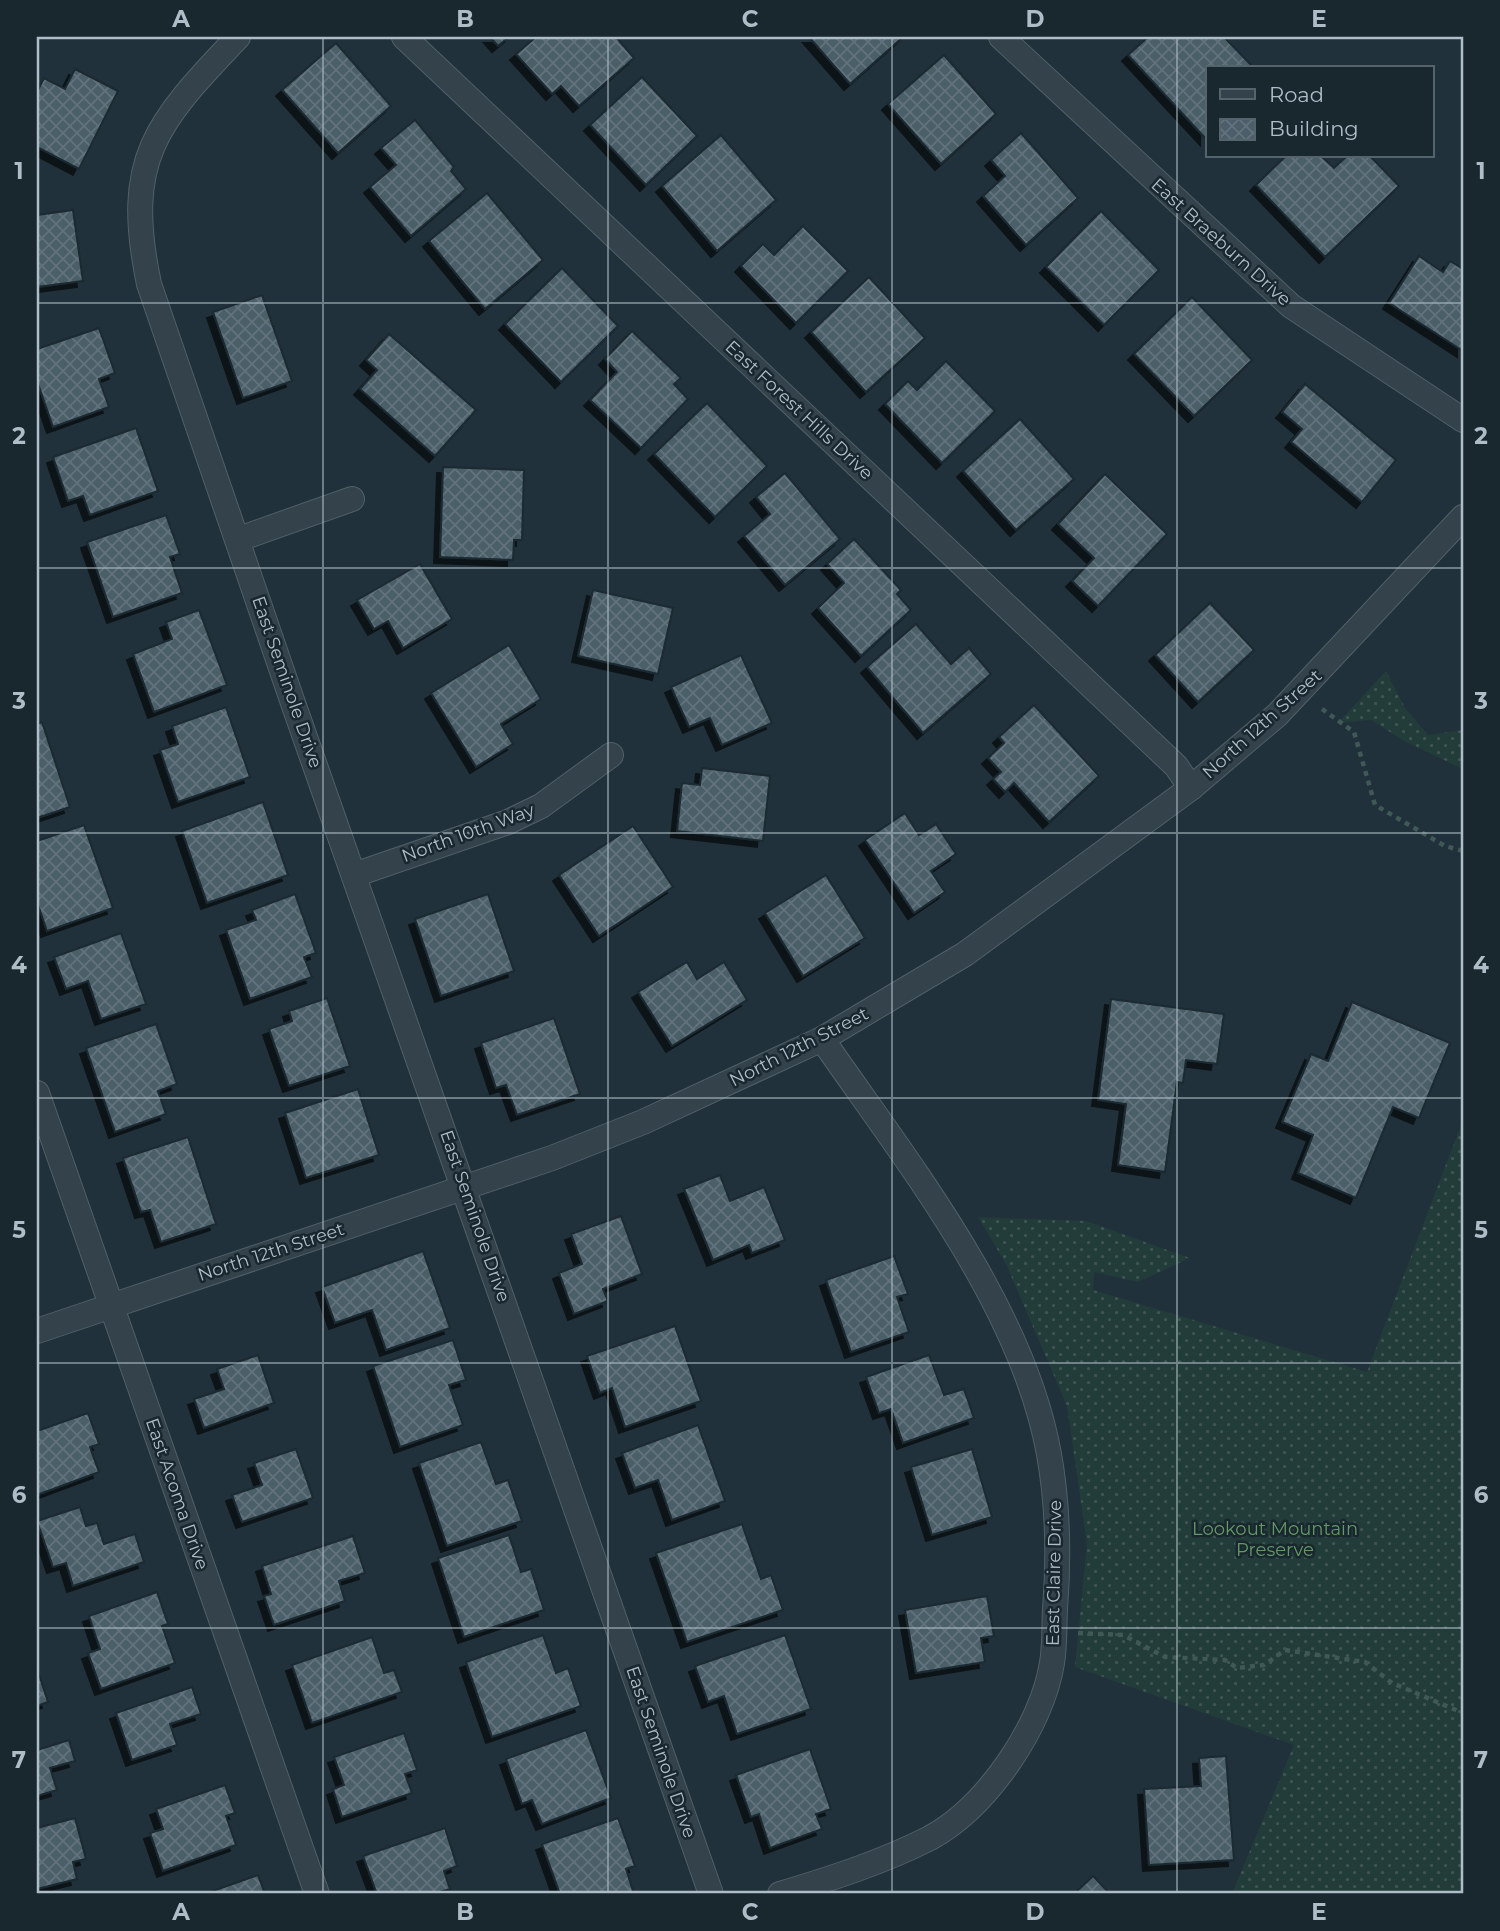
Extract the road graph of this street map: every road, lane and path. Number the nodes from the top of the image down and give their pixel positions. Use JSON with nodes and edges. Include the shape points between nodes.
{"nodes":[{"id":1,"x":238,"y":37,"type":"edge"},
{"id":2,"x":404,"y":37,"type":"edge"},
{"id":3,"x":1001,"y":37,"type":"edge"},
{"id":4,"x":1463,"y":420,"type":"edge"},
{"id":5,"x":352,"y":499,"type":"dead end"},
{"id":6,"x":1463,"y":517,"type":"edge"},
{"id":7,"x":239,"y":539,"type":"junction"},
{"id":8,"x":1322,"y":709,"type":"dead end"},
{"id":9,"x":611,"y":755,"type":"dead end"},
{"id":10,"x":1191,"y":788,"type":"junction"},
{"id":11,"x":1463,"y":851,"type":"edge"},
{"id":12,"x":354,"y":875,"type":"junction"},
{"id":13,"x":822,"y":1039,"type":"junction"},
{"id":14,"x":37,"y":1093,"type":"edge"},
{"id":15,"x":465,"y":1188,"type":"junction"},
{"id":16,"x":111,"y":1305,"type":"junction"},
{"id":17,"x":37,"y":1331,"type":"edge"},
{"id":18,"x":1053,"y":1628,"type":"junction"},
{"id":19,"x":1463,"y":1713,"type":"edge"},
{"id":20,"x":317,"y":1894,"type":"edge"},
{"id":21,"x":711,"y":1894,"type":"edge"},
{"id":22,"x":779,"y":1894,"type":"edge"}],
"edges":[{"from":1,"to":7,"type":"street","name":"East Seminole Drive","via":[[187,90],[164,124],[147,155],[139,199],[149,284]]},
{"from":2,"to":10,"type":"street","name":"East Forest Hills Drive","via":[[1175,766]]},
{"from":3,"to":4,"type":"street","name":"East Braeburn Drive","via":[[1291,306]]},
{"from":5,"to":7,"type":"street"},
{"from":6,"to":10,"type":"street","name":"North 12th Street","via":[[1277,715]]},
{"from":7,"to":12,"type":"street","name":"East Seminole Drive"},
{"from":8,"to":11,"type":"path","via":[[1354,732],[1374,805],[1444,846]]},
{"from":9,"to":12,"type":"street","name":"North 10th Way","via":[[541,806]]},
{"from":10,"to":13,"type":"street","name":"North 12th Street","via":[[965,954]]},
{"from":12,"to":15,"type":"street","name":"East Seminole Drive"},
{"from":13,"to":15,"type":"street","name":"North 12th Street","via":[[643,1122]]},
{"from":13,"to":18,"type":"street","name":"East Claire Drive","via":[[939,1209],[999,1311],[1029,1382],[1049,1451],[1056,1500]]},
{"from":14,"to":16,"type":"street","name":"East Acoma Drive"},
{"from":15,"to":16,"type":"street","name":"North 12th Street"},
{"from":15,"to":21,"type":"street","name":"East Seminole Drive"},
{"from":16,"to":17,"type":"street","name":"North 12th Street"},
{"from":16,"to":20,"type":"street","name":"East Acoma Drive"},
{"from":18,"to":19,"type":"path","via":[[1087,1635],[1124,1635],[1165,1657],[1225,1660],[1237,1668],[1264,1665],[1285,1650],[1365,1662],[1392,1683]]},
{"from":18,"to":22,"type":"street","name":"East Claire Drive","via":[[1052,1662],[1041,1705],[1013,1759],[982,1796],[932,1837]]}]}
